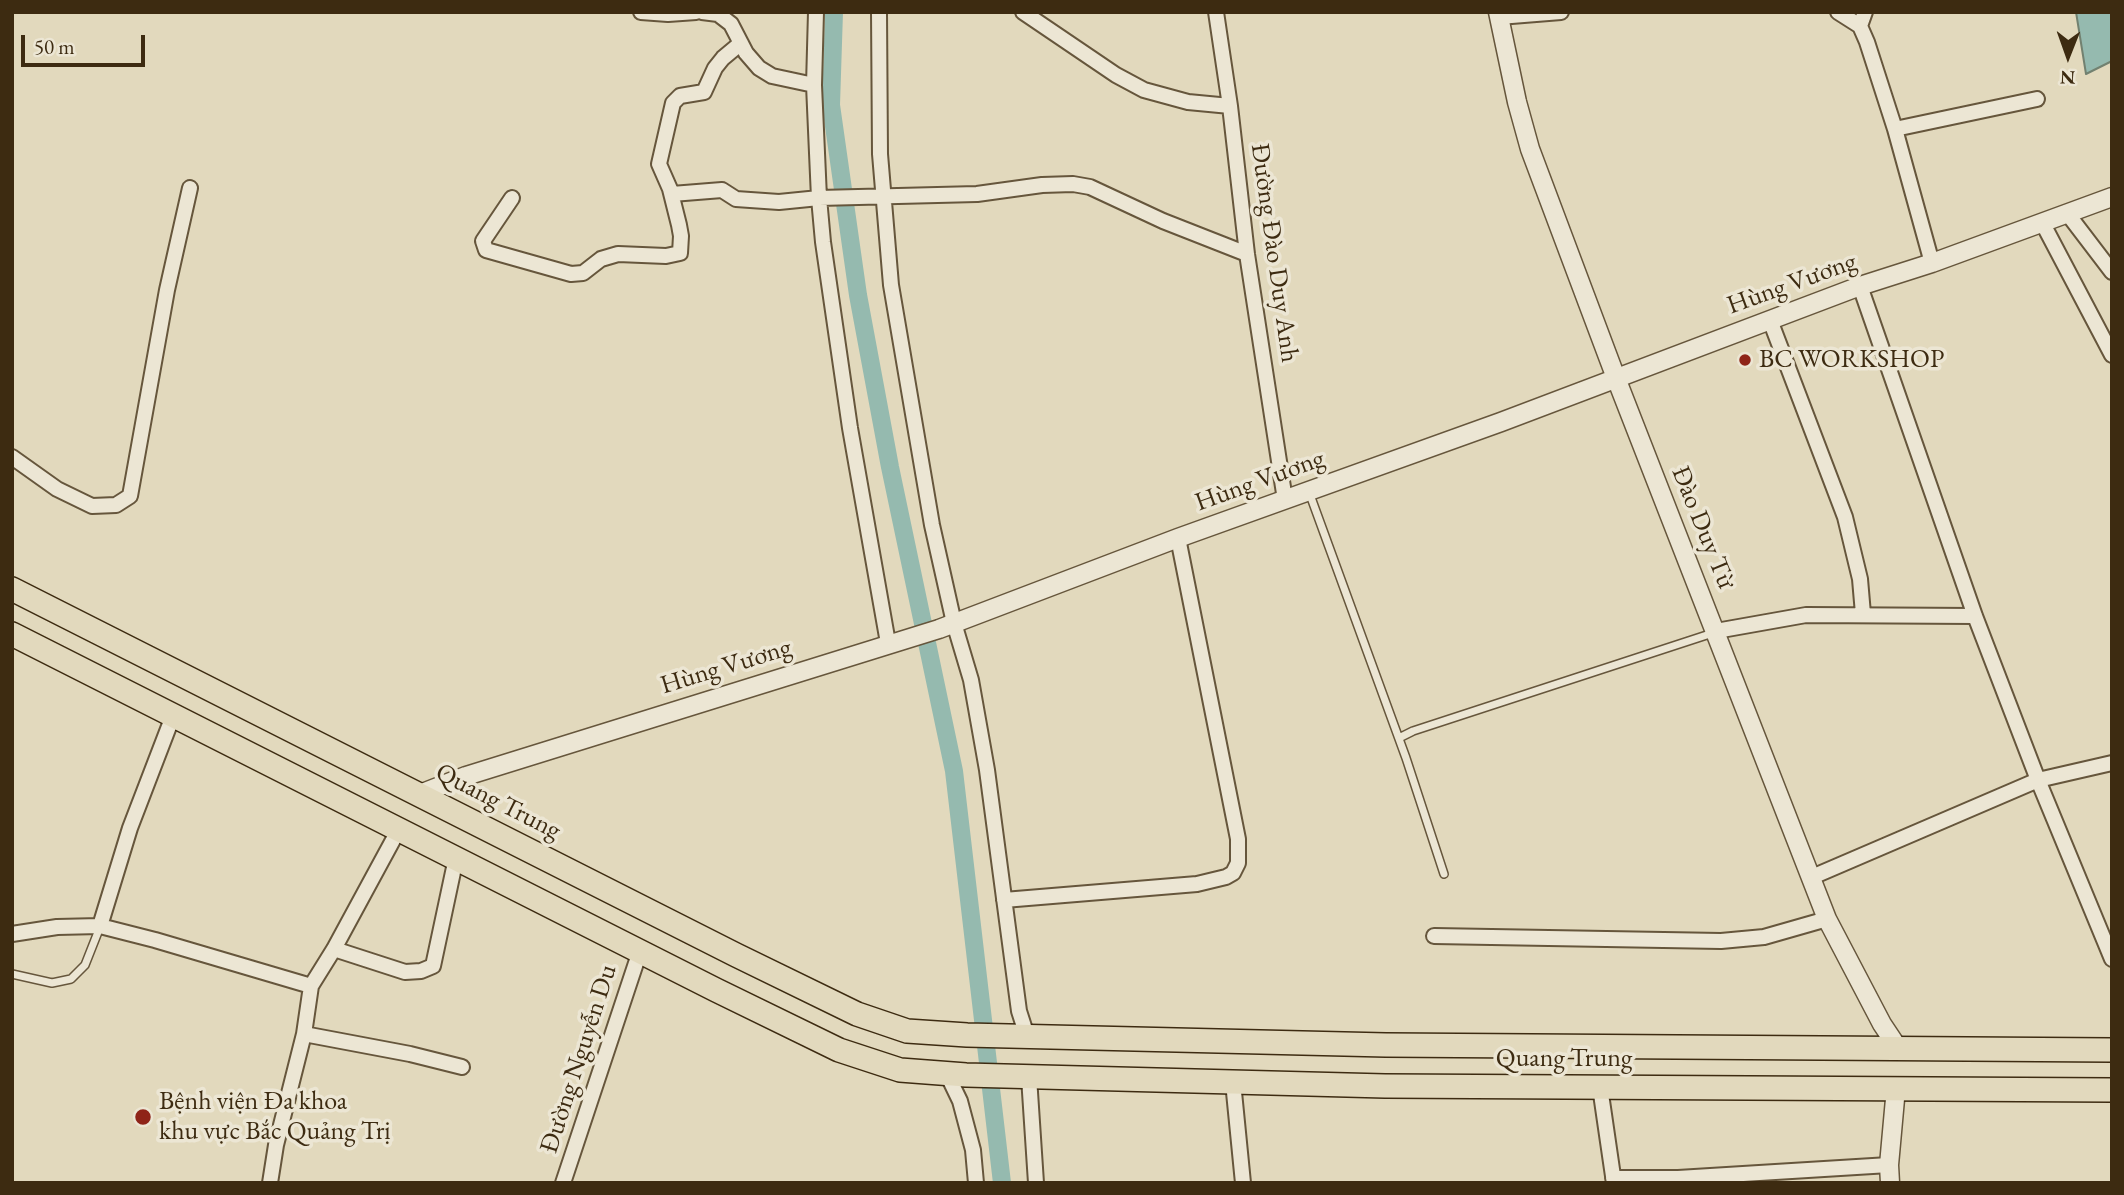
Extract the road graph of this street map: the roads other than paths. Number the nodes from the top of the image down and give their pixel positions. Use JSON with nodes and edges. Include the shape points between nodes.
{"nodes":[{"id":1,"x":641,"y":12,"type":"edge"},
{"id":2,"x":696,"y":12,"type":"edge"},
{"id":3,"x":702,"y":12,"type":"edge"},
{"id":4,"x":816,"y":12,"type":"edge"},
{"id":5,"x":879,"y":12,"type":"edge"},
{"id":6,"x":1023,"y":12,"type":"edge"},
{"id":7,"x":1216,"y":12,"type":"edge"},
{"id":8,"x":1561,"y":12,"type":"edge"},
{"id":9,"x":1838,"y":12,"type":"edge"},
{"id":10,"x":1499,"y":15,"type":"edge"},
{"id":11,"x":1862,"y":19,"type":"edge"},
{"id":12,"x":741,"y":43,"type":"junction"},
{"id":13,"x":814,"y":85,"type":"junction"},
{"id":14,"x":2037,"y":99,"type":"dead end"},
{"id":15,"x":1230,"y":106,"type":"junction"},
{"id":16,"x":1895,"y":129,"type":"junction"},
{"id":17,"x":190,"y":187,"type":"dead end"},
{"id":18,"x":672,"y":194,"type":"junction"},
{"id":19,"x":2112,"y":197,"type":"edge"},
{"id":20,"x":512,"y":198,"type":"dead end"},
{"id":21,"x":822,"y":198,"type":"junction"},
{"id":22,"x":880,"y":198,"type":"junction"},
{"id":23,"x":2067,"y":212,"type":"junction"},
{"id":24,"x":2042,"y":222,"type":"junction"},
{"id":25,"x":1247,"y":254,"type":"junction"},
{"id":26,"x":1932,"y":263,"type":"junction"},
{"id":27,"x":2112,"y":272,"type":"edge"},
{"id":28,"x":1860,"y":286,"type":"junction"},
{"id":29,"x":1770,"y":320,"type":"junction"},
{"id":30,"x":2112,"y":355,"type":"edge"},
{"id":31,"x":1616,"y":379,"type":"junction"},
{"id":32,"x":12,"y":457,"type":"edge"},
{"id":33,"x":1308,"y":492,"type":"junction"},
{"id":34,"x":1284,"y":500,"type":"junction"},
{"id":35,"x":1178,"y":538,"type":"junction"},
{"id":36,"x":12,"y":589,"type":"edge"},
{"id":37,"x":1863,"y":614,"type":"junction"},
{"id":38,"x":1975,"y":616,"type":"junction"},
{"id":39,"x":947,"y":626,"type":"junction"},
{"id":40,"x":1716,"y":631,"type":"junction"},
{"id":41,"x":12,"y":634,"type":"edge"},
{"id":42,"x":893,"y":642,"type":"junction"},
{"id":43,"x":191,"y":680,"type":"junction"},
{"id":44,"x":173,"y":716,"type":"junction"},
{"id":45,"x":1399,"y":738,"type":"junction"},
{"id":46,"x":2112,"y":764,"type":"edge"},
{"id":47,"x":2038,"y":780,"type":"junction"},
{"id":48,"x":420,"y":794,"type":"junction"},
{"id":49,"x":399,"y":829,"type":"junction"},
{"id":50,"x":456,"y":858,"type":"junction"},
{"id":51,"x":1444,"y":874,"type":"dead end"},
{"id":52,"x":1812,"y":877,"type":"junction"},
{"id":53,"x":1004,"y":900,"type":"junction"},
{"id":54,"x":1827,"y":919,"type":"junction"},
{"id":55,"x":100,"y":926,"type":"junction"},
{"id":56,"x":12,"y":934,"type":"edge"},
{"id":57,"x":1434,"y":936,"type":"dead end"},
{"id":58,"x":334,"y":949,"type":"junction"},
{"id":59,"x":640,"y":951,"type":"junction"},
{"id":60,"x":736,"y":955,"type":"junction"},
{"id":61,"x":2112,"y":959,"type":"edge"},
{"id":62,"x":12,"y":974,"type":"edge"},
{"id":63,"x":311,"y":986,"type":"junction"},
{"id":64,"x":716,"y":990,"type":"junction"},
{"id":65,"x":304,"y":1034,"type":"junction"},
{"id":66,"x":1023,"y":1036,"type":"junction"},
{"id":67,"x":1387,"y":1045,"type":"junction"},
{"id":68,"x":1898,"y":1048,"type":"junction"},
{"id":69,"x":2112,"y":1050,"type":"edge"},
{"id":70,"x":462,"y":1068,"type":"dead end"},
{"id":71,"x":957,"y":1075,"type":"junction"},
{"id":72,"x":1023,"y":1077,"type":"junction"},
{"id":73,"x":1233,"y":1082,"type":"junction"},
{"id":74,"x":1385,"y":1086,"type":"junction"},
{"id":75,"x":1600,"y":1087,"type":"junction"},
{"id":76,"x":1896,"y":1088,"type":"junction"},
{"id":77,"x":2112,"y":1090,"type":"edge"},
{"id":78,"x":1890,"y":1174,"type":"edge"},
{"id":79,"x":1613,"y":1180,"type":"edge"},
{"id":80,"x":270,"y":1183,"type":"edge"},
{"id":81,"x":564,"y":1183,"type":"edge"},
{"id":82,"x":976,"y":1183,"type":"edge"},
{"id":83,"x":1036,"y":1183,"type":"edge"},
{"id":84,"x":1242,"y":1183,"type":"edge"}],
"edges":[{"from":1,"to":2,"type":"street"},
{"from":3,"to":12,"type":"street","via":[[726,19]]},
{"from":4,"to":13,"type":"street"},
{"from":5,"to":22,"type":"street"},
{"from":6,"to":15,"type":"street","via":[[1144,90],[1166,98]]},
{"from":7,"to":15,"type":"street","name":"Đường Đào Duy Anh"},
{"from":8,"to":10,"type":"street"},
{"from":9,"to":11,"type":"street"},
{"from":10,"to":31,"type":"street","name":"Đào Duy Từ","via":[[1530,149]]},
{"from":11,"to":16,"type":"street"},
{"from":12,"to":13,"type":"street","via":[[768,74]]},
{"from":12,"to":18,"type":"street","via":[[715,68],[704,92],[680,96],[673,103],[659,164]]},
{"from":13,"to":21,"type":"street"},
{"from":14,"to":16,"type":"street"},
{"from":15,"to":25,"type":"street","name":"Đường Đào Duy Anh"},
{"from":16,"to":26,"type":"street"},
{"from":17,"to":32,"type":"street","via":[[130,496],[116,505],[92,506],[57,489]]},
{"from":18,"to":20,"type":"street","via":[[680,253],[611,256],[583,273],[571,274],[484,248],[483,241]]},
{"from":18,"to":21,"type":"street","via":[[722,190],[736,199]]},
{"from":19,"to":23,"type":"street","name":"Hùng Vương"},
{"from":21,"to":22,"type":"street"},
{"from":21,"to":42,"type":"street","via":[[823,242],[850,428]]},
{"from":22,"to":25,"type":"street","via":[[1073,184],[1101,191]]},
{"from":22,"to":39,"type":"street"},
{"from":23,"to":24,"type":"street","name":"Hùng Vương"},
{"from":23,"to":27,"type":"street"},
{"from":24,"to":26,"type":"street","name":"Hùng Vương"},
{"from":24,"to":30,"type":"street"},
{"from":25,"to":34,"type":"street","name":"Đường Đào Duy Anh"},
{"from":26,"to":28,"type":"street","name":"Hùng Vương"},
{"from":28,"to":29,"type":"street","name":"Hùng Vương"},
{"from":28,"to":38,"type":"street"},
{"from":29,"to":31,"type":"street","name":"Hùng Vương"},
{"from":29,"to":37,"type":"street","via":[[1844,517],[1859,572]]},
{"from":31,"to":33,"type":"street","name":"Hùng Vương"},
{"from":31,"to":40,"type":"street","name":"Đào Duy Từ"},
{"from":33,"to":34,"type":"street","name":"Hùng Vương"},
{"from":33,"to":45,"type":"lane"},
{"from":34,"to":35,"type":"street","name":"Hùng Vương"},
{"from":35,"to":39,"type":"street","name":"Hùng Vương"},
{"from":35,"to":53,"type":"street","via":[[1238,839],[1238,863],[1226,877],[1197,884]]},
{"from":36,"to":43,"type":"highway","name":"Quang Trung"},
{"from":37,"to":38,"type":"street"},
{"from":37,"to":40,"type":"street","via":[[1806,615]]},
{"from":38,"to":47,"type":"street"},
{"from":39,"to":42,"type":"street","name":"Hùng Vương"},
{"from":39,"to":53,"type":"street","via":[[971,680]]},
{"from":40,"to":45,"type":"lane"},
{"from":40,"to":52,"type":"street","name":"Đào Duy Từ"},
{"from":41,"to":44,"type":"highway"},
{"from":42,"to":48,"type":"street","name":"Hùng Vương"},
{"from":43,"to":44,"type":"highway"},
{"from":43,"to":48,"type":"highway","name":"Quang Trung"},
{"from":44,"to":49,"type":"highway"},
{"from":44,"to":55,"type":"street","via":[[130,828]]},
{"from":45,"to":51,"type":"lane"},
{"from":46,"to":47,"type":"street"},
{"from":47,"to":52,"type":"street"},
{"from":47,"to":61,"type":"street"},
{"from":48,"to":49,"type":"highway"},
{"from":48,"to":60,"type":"highway","name":"Quang Trung"},
{"from":49,"to":50,"type":"highway"},
{"from":49,"to":58,"type":"street"},
{"from":50,"to":58,"type":"street","via":[[433,966],[405,972]]},
{"from":50,"to":59,"type":"highway"},
{"from":52,"to":54,"type":"street","name":"Đào Duy Từ"},
{"from":53,"to":66,"type":"street"},
{"from":54,"to":57,"type":"street","via":[[1764,937],[1734,940]]},
{"from":54,"to":68,"type":"street","name":"Đào Duy Từ"},
{"from":55,"to":56,"type":"street"},
{"from":55,"to":62,"type":"lane","via":[[85,965],[71,979],[52,983]]},
{"from":55,"to":63,"type":"street"},
{"from":58,"to":63,"type":"street"},
{"from":59,"to":64,"type":"highway"},
{"from":59,"to":81,"type":"street","name":"Đường Nguyễn Du"},
{"from":60,"to":64,"type":"highway"},
{"from":60,"to":66,"type":"highway","name":"Quang Trung","via":[[857,1014],[907,1031]]},
{"from":63,"to":65,"type":"street"},
{"from":64,"to":71,"type":"highway","via":[[839,1050],[900,1070]]},
{"from":65,"to":70,"type":"street"},
{"from":65,"to":80,"type":"street"},
{"from":66,"to":67,"type":"highway","name":"Quang Trung"},
{"from":67,"to":68,"type":"highway","name":"Quang Trung"},
{"from":67,"to":74,"type":"highway"},
{"from":68,"to":69,"type":"highway","name":"Quang Trung"},
{"from":68,"to":76,"type":"highway"},
{"from":71,"to":72,"type":"highway","name":"Quang Trung"},
{"from":71,"to":82,"type":"street","via":[[974,1150]]},
{"from":72,"to":73,"type":"highway","name":"Quang Trung"},
{"from":72,"to":83,"type":"street"},
{"from":73,"to":74,"type":"highway","name":"Quang Trung"},
{"from":73,"to":84,"type":"street"},
{"from":74,"to":75,"type":"highway","name":"Quang Trung"},
{"from":75,"to":76,"type":"highway","name":"Quang Trung"},
{"from":75,"to":79,"type":"street"},
{"from":76,"to":77,"type":"highway","name":"Quang Trung"},
{"from":76,"to":78,"type":"street"},
{"from":78,"to":79,"type":"street"}]}
